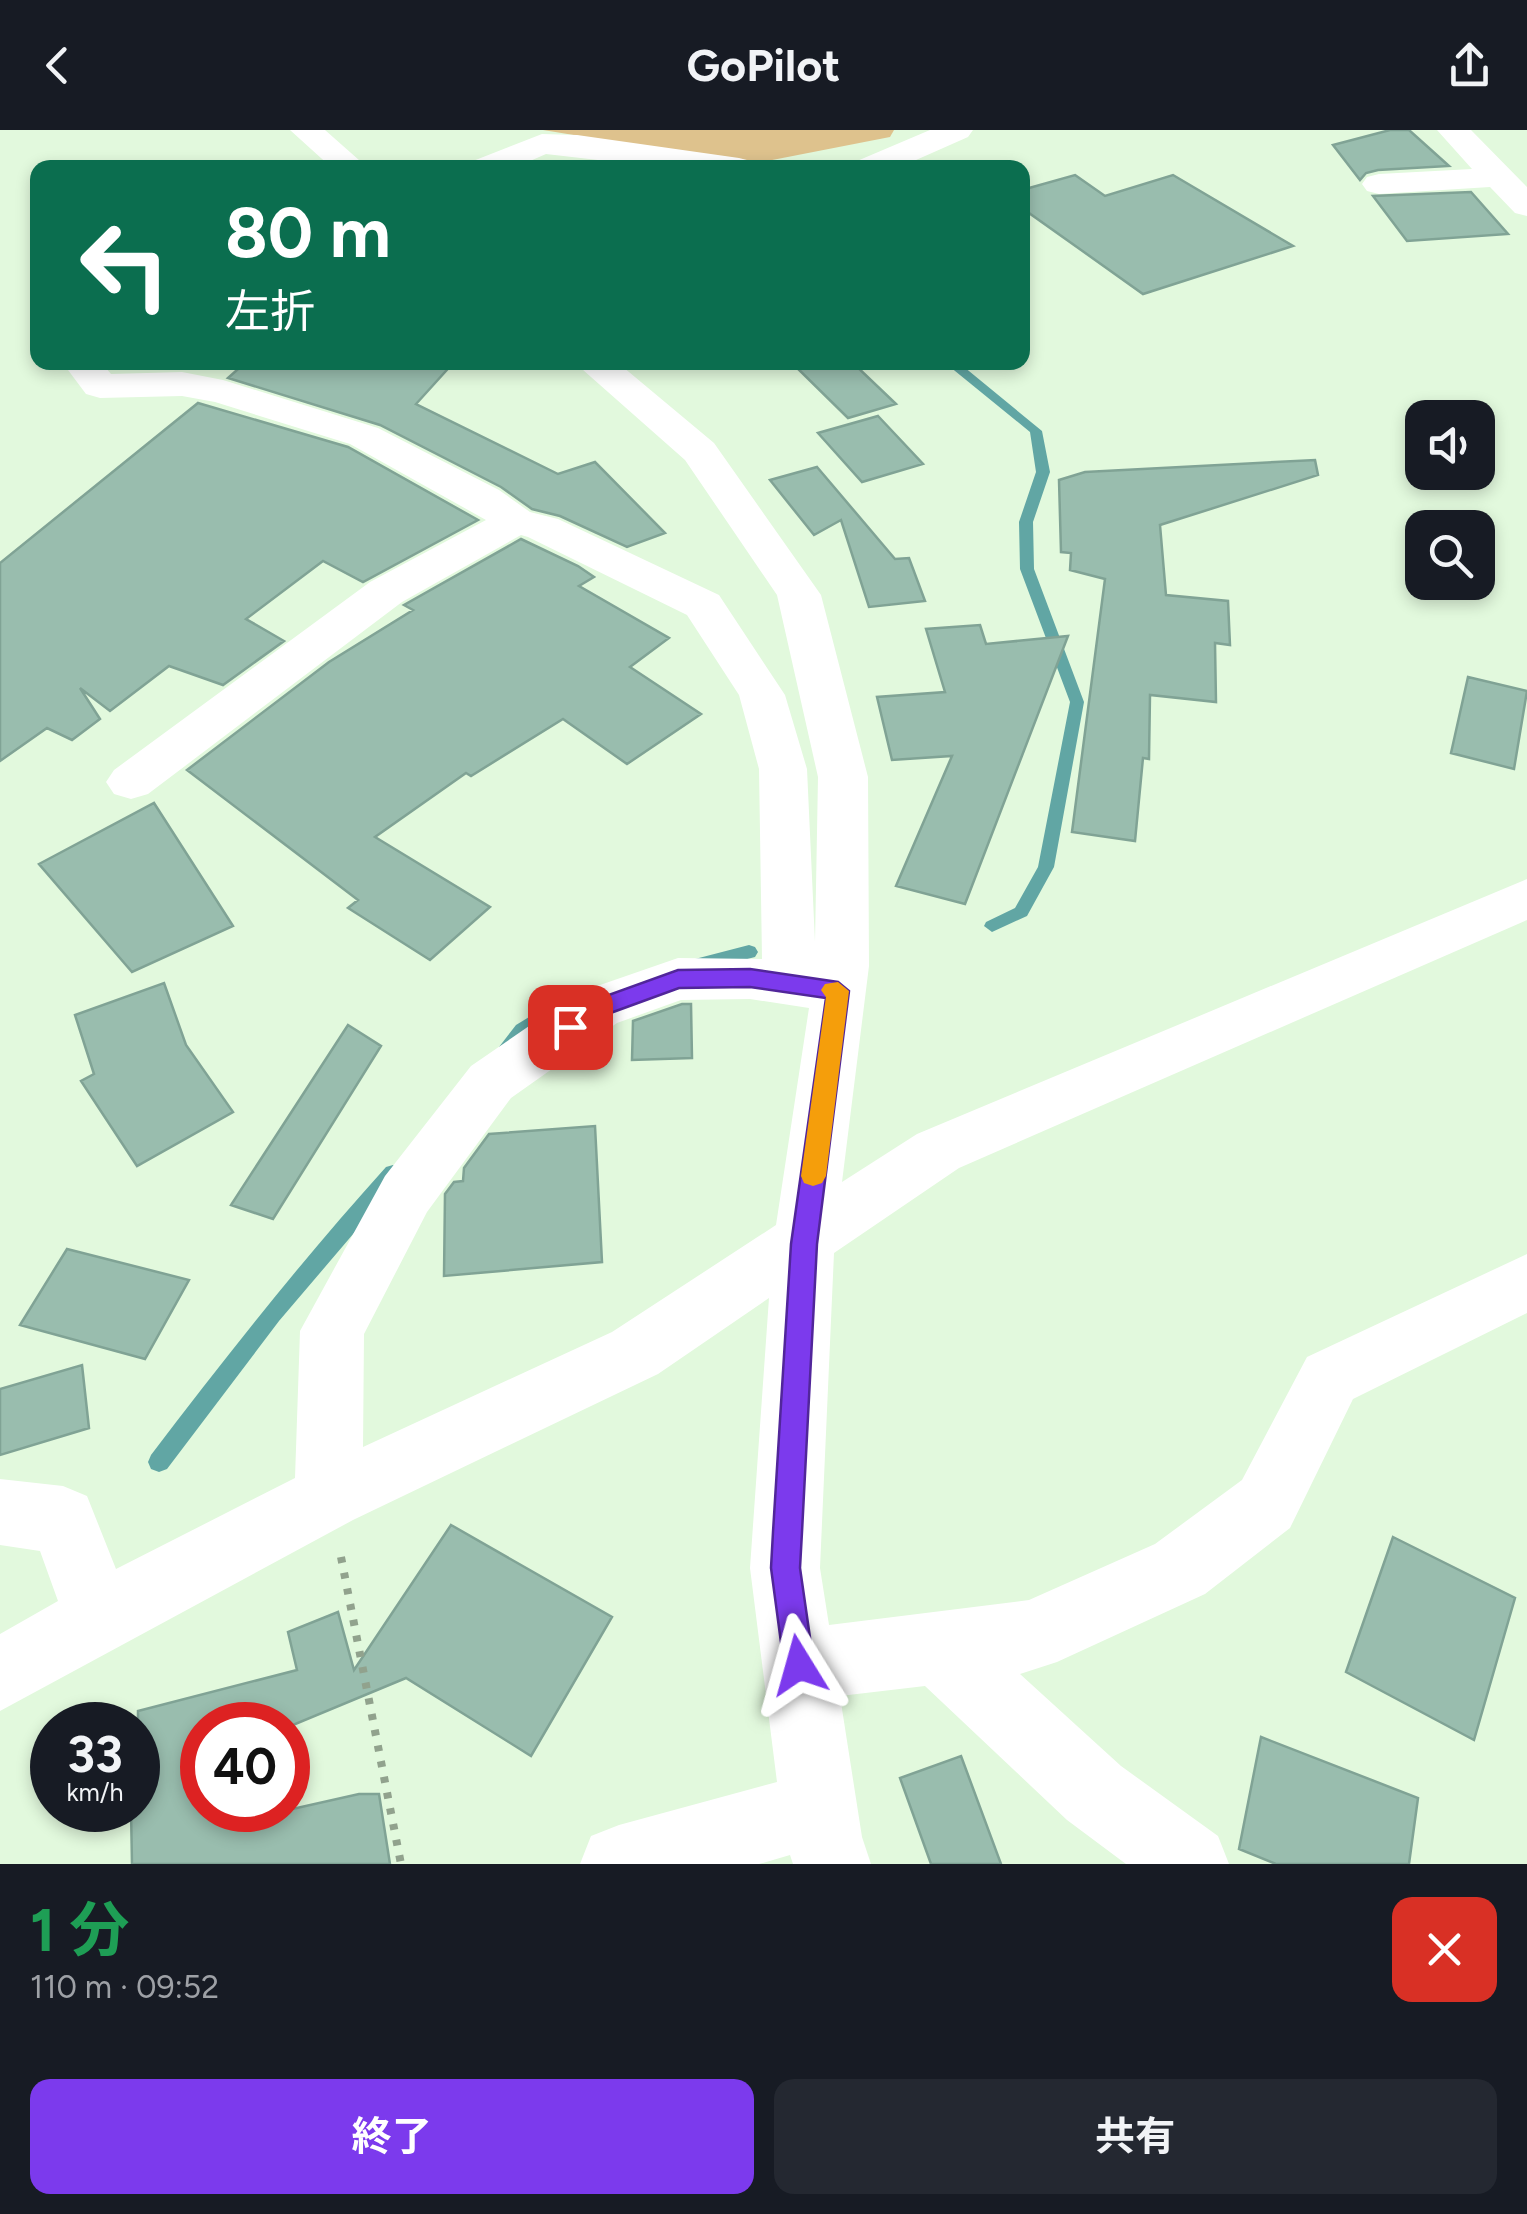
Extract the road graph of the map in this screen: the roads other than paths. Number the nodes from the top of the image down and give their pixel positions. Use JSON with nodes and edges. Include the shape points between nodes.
{"nodes":[{"id":1,"x":306,"y":130,"type":"edge"},
{"id":2,"x":957,"y":130,"type":"edge"},
{"id":3,"x":1453,"y":130,"type":"edge"},
{"id":4,"x":342,"y":160,"type":"edge"},
{"id":5,"x":504,"y":160,"type":"edge"},
{"id":6,"x":684,"y":160,"type":"edge"},
{"id":7,"x":888,"y":160,"type":"edge"},
{"id":8,"x":1498,"y":177,"type":"junction"},
{"id":9,"x":1379,"y":184,"type":"dead end"},
{"id":10,"x":1527,"y":206,"type":"edge"},
{"id":11,"x":87,"y":370,"type":"edge"},
{"id":12,"x":603,"y":370,"type":"edge"},
{"id":13,"x":515,"y":521,"type":"junction"},
{"id":14,"x":131,"y":782,"type":"dead end"},
{"id":15,"x":1527,"y":898,"type":"edge"},
{"id":16,"x":814,"y":988,"type":"junction"},
{"id":17,"x":804,"y":1244,"type":"junction"},
{"id":18,"x":1527,"y":1282,"type":"edge"},
{"id":19,"x":329,"y":1497,"type":"junction"},
{"id":20,"x":0,"y":1512,"type":"edge"},
{"id":21,"x":100,"y":1618,"type":"junction"},
{"id":22,"x":938,"y":1648,"type":"junction"},
{"id":23,"x":799,"y":1665,"type":"junction"},
{"id":24,"x":0,"y":1674,"type":"edge"},
{"id":25,"x":826,"y":1836,"type":"edge"},
{"id":26,"x":619,"y":1864,"type":"edge"},
{"id":27,"x":1190,"y":1864,"type":"edge"}],
"edges":[{"from":1,"to":4,"type":"street"},
{"from":2,"to":7,"type":"street"},
{"from":3,"to":8,"type":"street"},
{"from":5,"to":6,"type":"street","via":[[542,144]]},
{"from":8,"to":9,"type":"street"},
{"from":8,"to":10,"type":"street"},
{"from":11,"to":13,"type":"street","via":[[100,386],[182,384],[364,436]]},
{"from":12,"to":16,"type":"street","via":[[700,452],[799,595],[843,776],[842,966]]},
{"from":13,"to":14,"type":"street","via":[[386,592]]},
{"from":13,"to":16,"type":"street","via":[[544,528],[703,606],[762,695],[783,769]]},
{"from":15,"to":17,"type":"street","via":[[938,1151]]},
{"from":16,"to":17,"type":"street"},
{"from":16,"to":19,"type":"street","via":[[750,978],[678,979],[597,1008],[491,1082],[406,1194],[332,1331]]},
{"from":17,"to":19,"type":"street","via":[[635,1353]]},
{"from":17,"to":23,"type":"street","via":[[785,1568]]},
{"from":18,"to":22,"type":"street","via":[[1330,1378],[1266,1504],[1180,1568],[1031,1636]]},
{"from":19,"to":21,"type":"street"},
{"from":20,"to":21,"type":"street","via":[[63,1520]]},
{"from":21,"to":24,"type":"street"},
{"from":22,"to":23,"type":"street"},
{"from":22,"to":27,"type":"street","via":[[1094,1793]]},
{"from":23,"to":25,"type":"street"},
{"from":25,"to":26,"type":"street"}]}
